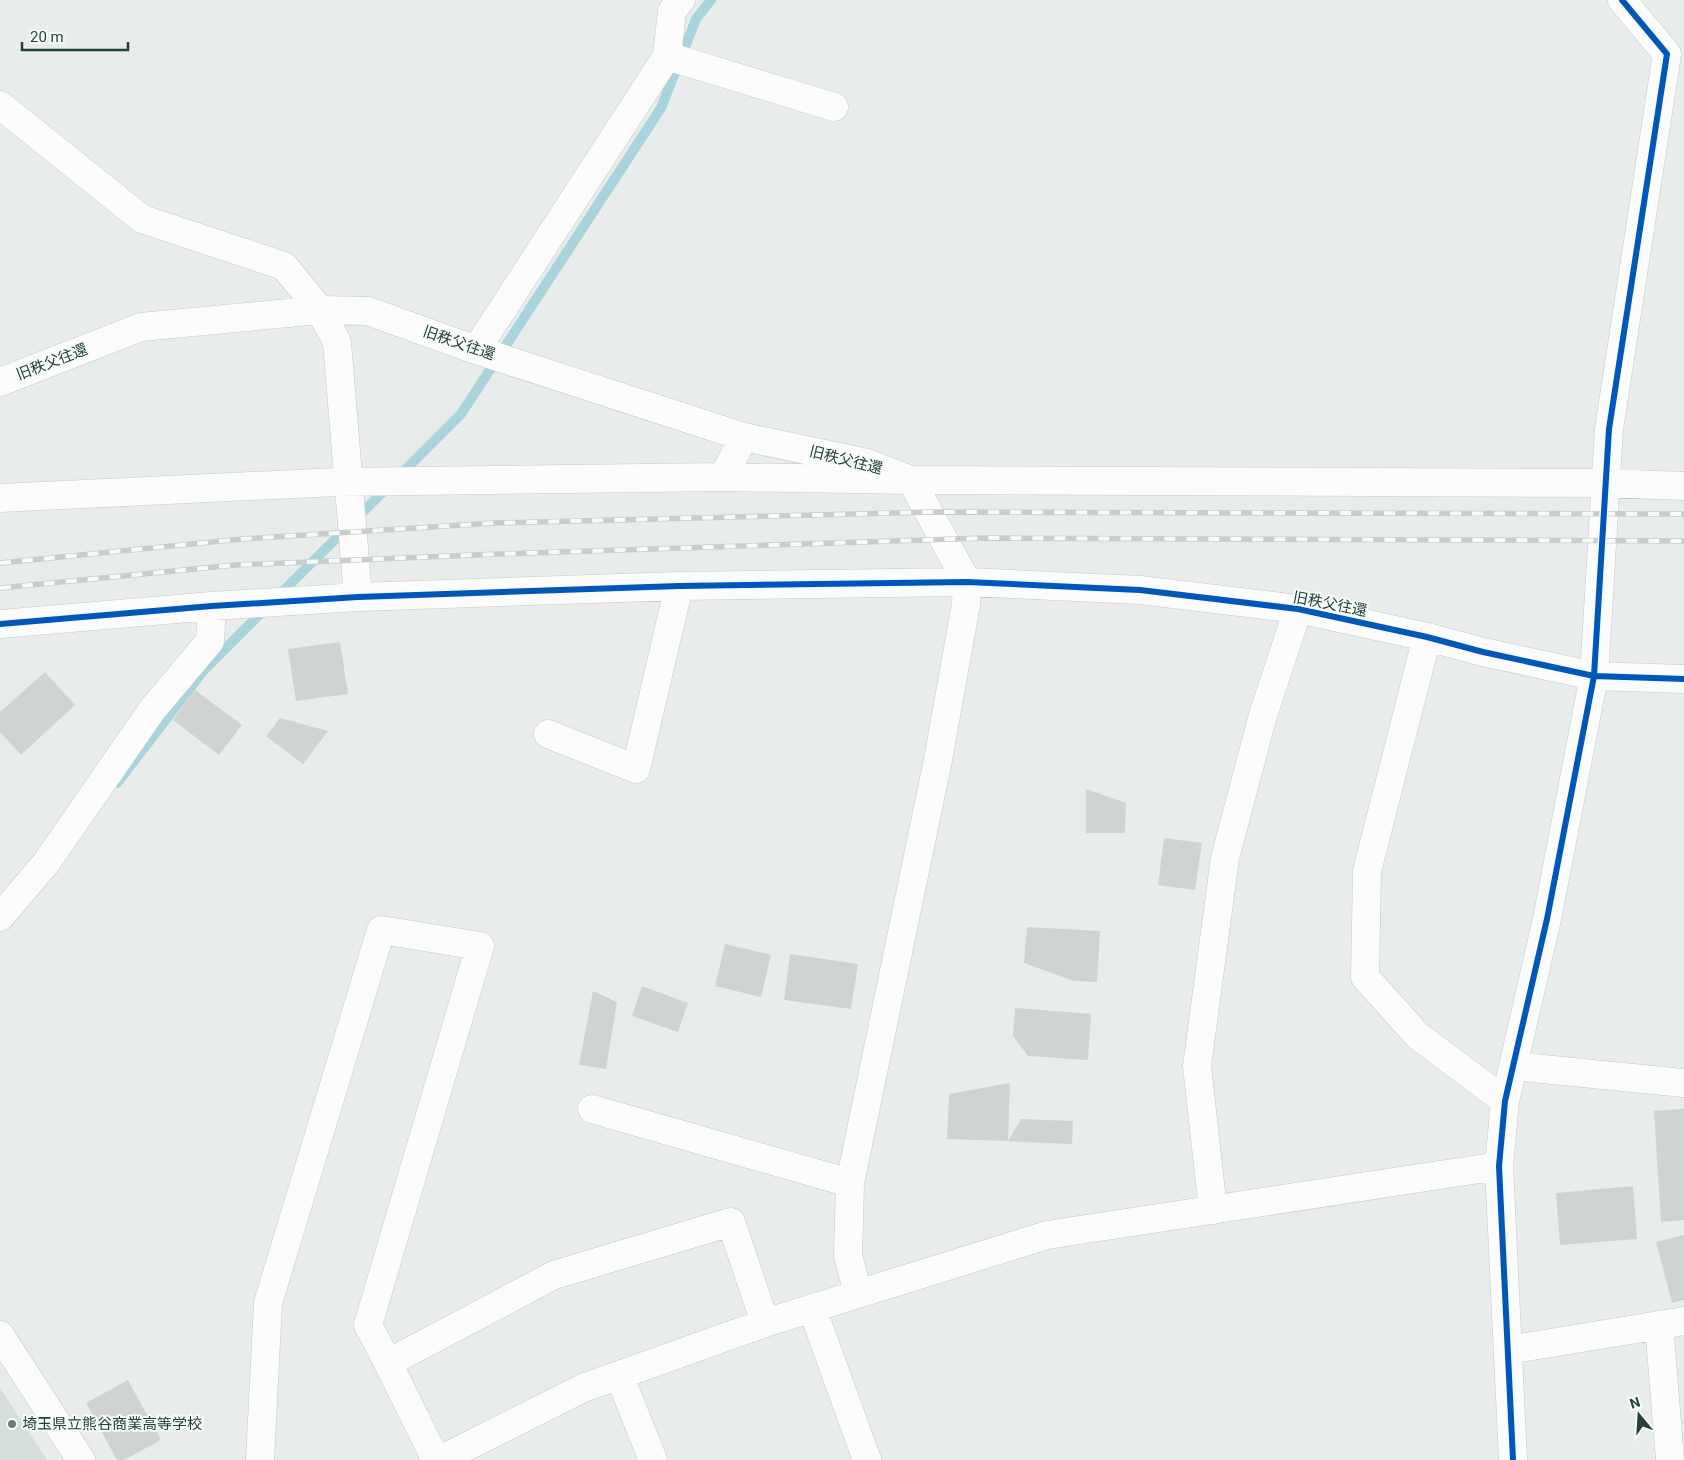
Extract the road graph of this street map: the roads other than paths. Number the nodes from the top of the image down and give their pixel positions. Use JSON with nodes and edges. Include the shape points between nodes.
{"nodes":[{"id":1,"x":1622,"y":0,"type":"edge"},
{"id":2,"x":674,"y":4,"type":"edge"},
{"id":3,"x":667,"y":56,"type":"junction"},
{"id":4,"x":0,"y":105,"type":"edge"},
{"id":5,"x":834,"y":107,"type":"dead end"},
{"id":6,"x":320,"y":310,"type":"junction"},
{"id":7,"x":476,"y":350,"type":"junction"},
{"id":8,"x":0,"y":382,"type":"edge"},
{"id":9,"x":744,"y":437,"type":"junction"},
{"id":10,"x":723,"y":477,"type":"junction"},
{"id":11,"x":911,"y":480,"type":"junction"},
{"id":12,"x":349,"y":482,"type":"junction"},
{"id":13,"x":1606,"y":483,"type":"junction"},
{"id":14,"x":1684,"y":486,"type":"edge"},
{"id":15,"x":0,"y":498,"type":"edge"},
{"id":16,"x":967,"y":582,"type":"junction"},
{"id":17,"x":679,"y":586,"type":"junction"},
{"id":18,"x":358,"y":596,"type":"junction"},
{"id":19,"x":212,"y":606,"type":"junction"},
{"id":20,"x":1298,"y":609,"type":"junction"},
{"id":21,"x":0,"y":624,"type":"edge"},
{"id":22,"x":1427,"y":637,"type":"junction"},
{"id":23,"x":1594,"y":676,"type":"junction"},
{"id":24,"x":1684,"y":679,"type":"edge"},
{"id":25,"x":548,"y":734,"type":"dead end"},
{"id":26,"x":0,"y":917,"type":"edge"},
{"id":27,"x":1513,"y":1066,"type":"junction"},
{"id":28,"x":1684,"y":1083,"type":"edge"},
{"id":29,"x":1505,"y":1101,"type":"junction"},
{"id":30,"x":592,"y":1109,"type":"dead end"},
{"id":31,"x":1499,"y":1166,"type":"junction"},
{"id":32,"x":850,"y":1183,"type":"junction"},
{"id":33,"x":1213,"y":1210,"type":"junction"},
{"id":34,"x":858,"y":1294,"type":"junction"},
{"id":35,"x":812,"y":1308,"type":"junction"},
{"id":36,"x":765,"y":1323,"type":"junction"},
{"id":37,"x":1672,"y":1324,"type":"edge"},
{"id":38,"x":0,"y":1335,"type":"edge"},
{"id":39,"x":1508,"y":1350,"type":"junction"},
{"id":40,"x":388,"y":1363,"type":"junction"},
{"id":41,"x":619,"y":1375,"type":"junction"},
{"id":42,"x":81,"y":1460,"type":"edge"},
{"id":43,"x":260,"y":1460,"type":"edge"},
{"id":44,"x":436,"y":1460,"type":"edge"},
{"id":45,"x":440,"y":1460,"type":"edge"},
{"id":46,"x":653,"y":1460,"type":"edge"},
{"id":47,"x":867,"y":1460,"type":"edge"},
{"id":48,"x":1513,"y":1460,"type":"edge"},
{"id":49,"x":1670,"y":1460,"type":"edge"}],
"edges":[{"from":1,"to":13,"type":"street","via":[[1667,54],[1609,429]]},
{"from":2,"to":3,"type":"street"},
{"from":3,"to":5,"type":"street"},
{"from":3,"to":7,"type":"street"},
{"from":4,"to":6,"type":"street","via":[[142,219],[284,266]]},
{"from":6,"to":7,"type":"street","name":"旧秩父往還","via":[[368,311]]},
{"from":6,"to":8,"type":"street","name":"旧秩父往還","via":[[141,327]]},
{"from":6,"to":12,"type":"street","via":[[338,342]]},
{"from":7,"to":9,"type":"street","name":"旧秩父往還"},
{"from":9,"to":10,"type":"street"},
{"from":9,"to":11,"type":"street","name":"旧秩父往還","via":[[867,463]]},
{"from":10,"to":11,"type":"street"},
{"from":10,"to":12,"type":"street"},
{"from":11,"to":13,"type":"street"},
{"from":11,"to":16,"type":"street"},
{"from":12,"to":15,"type":"street"},
{"from":12,"to":18,"type":"street"},
{"from":13,"to":14,"type":"street"},
{"from":13,"to":23,"type":"street"},
{"from":16,"to":17,"type":"street","name":"旧秩父往還"},
{"from":16,"to":20,"type":"street","name":"旧秩父往還","via":[[1140,590]]},
{"from":16,"to":32,"type":"street","via":[[966,604],[938,760]]},
{"from":17,"to":18,"type":"street","name":"旧秩父往還"},
{"from":17,"to":25,"type":"street","via":[[636,769]]},
{"from":18,"to":19,"type":"street","name":"旧秩父往還"},
{"from":19,"to":21,"type":"street","name":"旧秩父往還"},
{"from":19,"to":26,"type":"street","via":[[210,641],[152,710],[46,863]]},
{"from":20,"to":22,"type":"street","name":"旧秩父往還"},
{"from":20,"to":33,"type":"street","via":[[1263,715],[1225,858],[1197,1066]]},
{"from":22,"to":23,"type":"street","name":"旧秩父往還"},
{"from":22,"to":29,"type":"street","via":[[1368,871],[1365,977],[1418,1036]]},
{"from":23,"to":24,"type":"street","name":"旧秩父往還"},
{"from":23,"to":27,"type":"street","via":[[1547,919]]},
{"from":27,"to":28,"type":"street"},
{"from":27,"to":29,"type":"street"},
{"from":29,"to":31,"type":"street"},
{"from":30,"to":32,"type":"street"},
{"from":31,"to":33,"type":"street"},
{"from":31,"to":39,"type":"street"},
{"from":32,"to":34,"type":"street","via":[[848,1255]]},
{"from":33,"to":34,"type":"street","via":[[1047,1235]]},
{"from":34,"to":35,"type":"street"},
{"from":35,"to":36,"type":"street"},
{"from":35,"to":47,"type":"street"},
{"from":36,"to":40,"type":"street","via":[[731,1222],[554,1274]]},
{"from":36,"to":41,"type":"street"},
{"from":37,"to":39,"type":"street"},
{"from":37,"to":49,"type":"street"},
{"from":38,"to":42,"type":"street"},
{"from":39,"to":48,"type":"street"},
{"from":40,"to":43,"type":"street","via":[[368,1324],[480,946],[381,930],[268,1303]]},
{"from":40,"to":44,"type":"street"},
{"from":41,"to":45,"type":"street","via":[[583,1388]]},
{"from":41,"to":46,"type":"street"}]}
